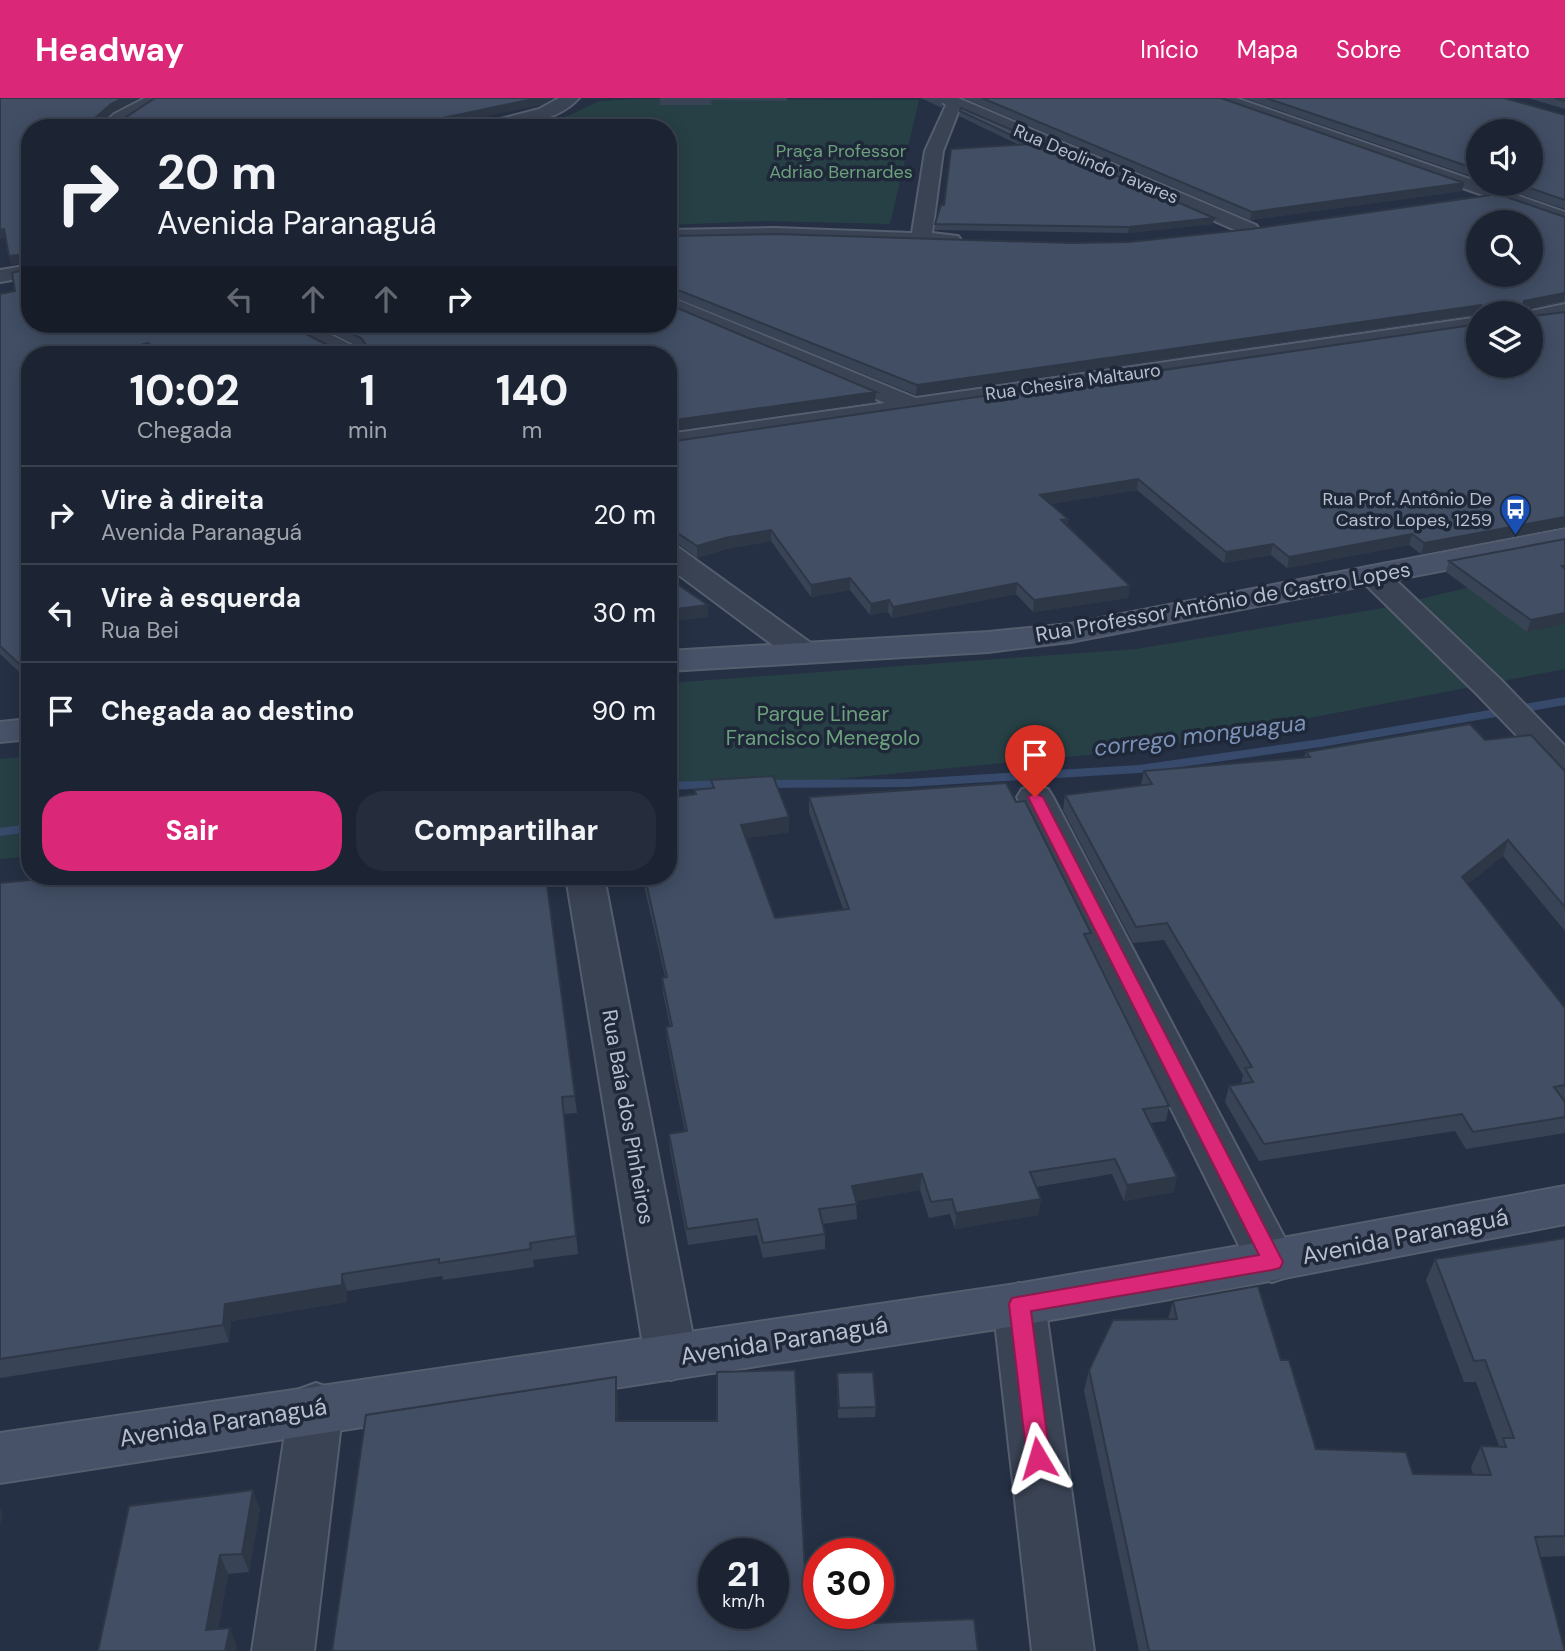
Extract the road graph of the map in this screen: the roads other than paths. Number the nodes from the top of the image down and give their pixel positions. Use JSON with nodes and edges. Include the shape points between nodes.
{"nodes":[{"id":1,"x":157,"y":98,"type":"edge"},
{"id":2,"x":571,"y":98,"type":"edge"},
{"id":3,"x":1221,"y":98,"type":"edge"},
{"id":4,"x":950,"y":101,"type":"edge"},
{"id":5,"x":118,"y":119,"type":"edge"},
{"id":6,"x":520,"y":119,"type":"edge"},
{"id":7,"x":1466,"y":182,"type":"edge"},
{"id":8,"x":1487,"y":196,"type":"edge"},
{"id":9,"x":1505,"y":196,"type":"edge"},
{"id":10,"x":1462,"y":200,"type":"edge"},
{"id":11,"x":1565,"y":218,"type":"edge"},
{"id":12,"x":1275,"y":226,"type":"edge"},
{"id":13,"x":1249,"y":229,"type":"junction"},
{"id":14,"x":1209,"y":234,"type":"edge"},
{"id":15,"x":677,"y":236,"type":"edge"},
{"id":16,"x":921,"y":239,"type":"junction"},
{"id":17,"x":973,"y":240,"type":"edge"},
{"id":18,"x":21,"y":272,"type":"edge"},
{"id":19,"x":0,"y":276,"type":"edge"},
{"id":20,"x":677,"y":306,"type":"edge"},
{"id":21,"x":1565,"y":311,"type":"edge"},
{"id":22,"x":1543,"y":314,"type":"edge"},
{"id":23,"x":1466,"y":326,"type":"edge"},
{"id":24,"x":310,"y":333,"type":"edge"},
{"id":25,"x":336,"y":346,"type":"edge"},
{"id":26,"x":913,"y":406,"type":"junction"},
{"id":27,"x":677,"y":441,"type":"edge"},
{"id":28,"x":1565,"y":538,"type":"edge"},
{"id":29,"x":677,"y":560,"type":"edge"},
{"id":30,"x":1373,"y":575,"type":"junction"},
{"id":31,"x":804,"y":653,"type":"junction"},
{"id":32,"x":677,"y":661,"type":"edge"},
{"id":33,"x":21,"y":730,"type":"edge"},
{"id":34,"x":0,"y":732,"type":"edge"},
{"id":35,"x":1565,"y":766,"type":"edge"},
{"id":36,"x":1035,"y":797,"type":"dead end"},
{"id":37,"x":586,"y":885,"type":"edge"},
{"id":38,"x":1565,"y":1205,"type":"edge"},
{"id":39,"x":1272,"y":1262,"type":"junction"},
{"id":40,"x":1019,"y":1304,"type":"junction"},
{"id":41,"x":671,"y":1357,"type":"junction"},
{"id":42,"x":316,"y":1407,"type":"junction"},
{"id":43,"x":0,"y":1458,"type":"edge"},
{"id":44,"x":283,"y":1651,"type":"edge"},
{"id":45,"x":1063,"y":1651,"type":"edge"}],
"edges":[{"from":1,"to":5,"type":"street"},
{"from":2,"to":6,"type":"street"},
{"from":3,"to":7,"type":"street"},
{"from":4,"to":13,"type":"street","name":"Rua Deolindo Tavares"},
{"from":4,"to":16,"type":"street","via":[[930,168]]},
{"from":8,"to":10,"type":"street"},
{"from":9,"to":11,"type":"street"},
{"from":12,"to":13,"type":"street"},
{"from":13,"to":14,"type":"street"},
{"from":15,"to":16,"type":"street"},
{"from":16,"to":17,"type":"street"},
{"from":18,"to":19,"type":"street"},
{"from":20,"to":26,"type":"street"},
{"from":21,"to":22,"type":"street"},
{"from":23,"to":26,"type":"street","name":"Rua Chesira Maltauro"},
{"from":24,"to":25,"type":"street"},
{"from":26,"to":27,"type":"street","name":"Rua Chesira Maltauro"},
{"from":28,"to":30,"type":"main road","name":"Rua Professor Antônio de Castro Lopes"},
{"from":29,"to":31,"type":"street"},
{"from":30,"to":31,"type":"main road","name":"Rua Professor Antônio de Castro Lopes","via":[[1070,633]]},
{"from":30,"to":35,"type":"street"},
{"from":31,"to":32,"type":"main road","name":"Rua Professor Antônio de Castro Lopes"},
{"from":33,"to":34,"type":"main road"},
{"from":36,"to":39,"type":"street"},
{"from":37,"to":41,"type":"street","name":"Rua Baía dos Pinheiros"},
{"from":38,"to":39,"type":"main road","name":"Avenida Paranaguá"},
{"from":39,"to":40,"type":"main road","name":"Avenida Paranaguá"},
{"from":40,"to":41,"type":"main road","name":"Avenida Paranaguá"},
{"from":40,"to":45,"type":"street"},
{"from":41,"to":42,"type":"main road","name":"Avenida Paranaguá"},
{"from":42,"to":43,"type":"main road","name":"Avenida Paranaguá"},
{"from":42,"to":44,"type":"street"}]}
